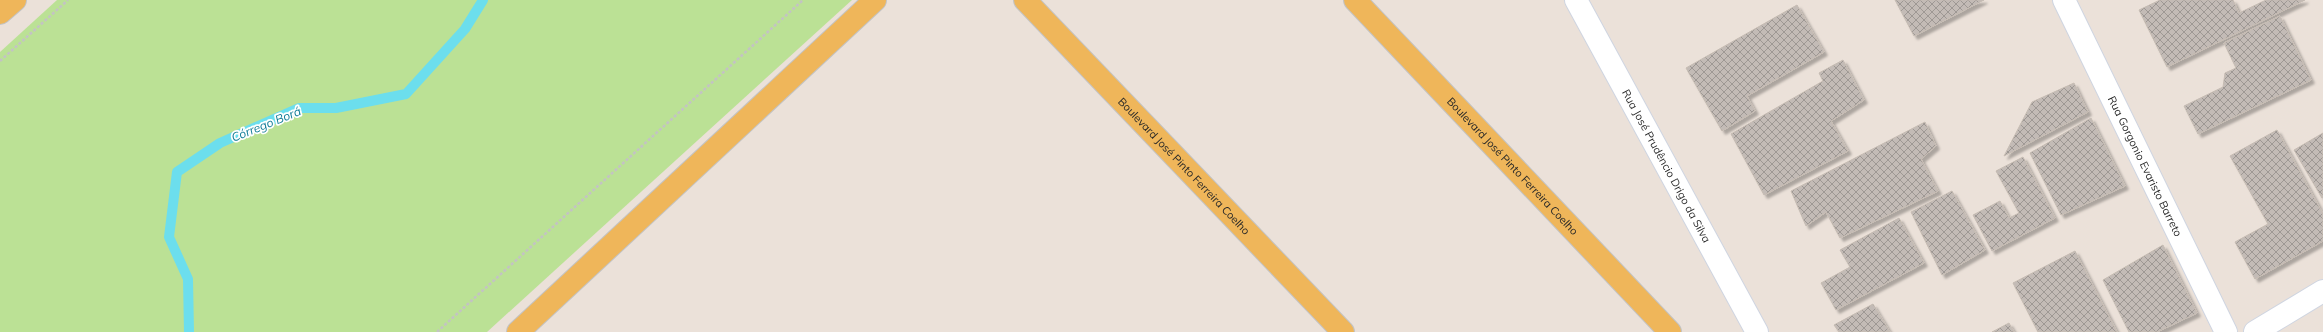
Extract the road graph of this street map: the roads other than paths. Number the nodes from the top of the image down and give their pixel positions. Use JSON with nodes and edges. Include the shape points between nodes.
{"nodes":[{"id":1,"x":15,"y":0,"type":"edge"},
{"id":2,"x":875,"y":0,"type":"edge"},
{"id":3,"x":1025,"y":0,"type":"edge"},
{"id":4,"x":1355,"y":0,"type":"edge"},
{"id":5,"x":1576,"y":0,"type":"edge"},
{"id":6,"x":2064,"y":0,"type":"edge"},
{"id":7,"x":0,"y":13,"type":"edge"},
{"id":8,"x":2323,"y":291,"type":"edge"},
{"id":9,"x":518,"y":332,"type":"edge"},
{"id":10,"x":1343,"y":332,"type":"edge"},
{"id":11,"x":1670,"y":332,"type":"edge"},
{"id":12,"x":1757,"y":332,"type":"edge"},
{"id":13,"x":2226,"y":332,"type":"edge"},
{"id":14,"x":2255,"y":332,"type":"edge"}],
"edges":[{"from":1,"to":7,"type":"main road"},
{"from":2,"to":9,"type":"main road"},
{"from":3,"to":10,"type":"main road","name":"Boulevard José Pinto Ferreira Coelho"},
{"from":4,"to":11,"type":"main road","name":"Boulevard José Pinto Ferreira Coelho"},
{"from":5,"to":12,"type":"street","name":"Rua José Prudêncio Drigo da Silva"},
{"from":6,"to":13,"type":"street","name":"Rua Gorgonio Evaristo Barreto"},
{"from":8,"to":14,"type":"street"}]}
